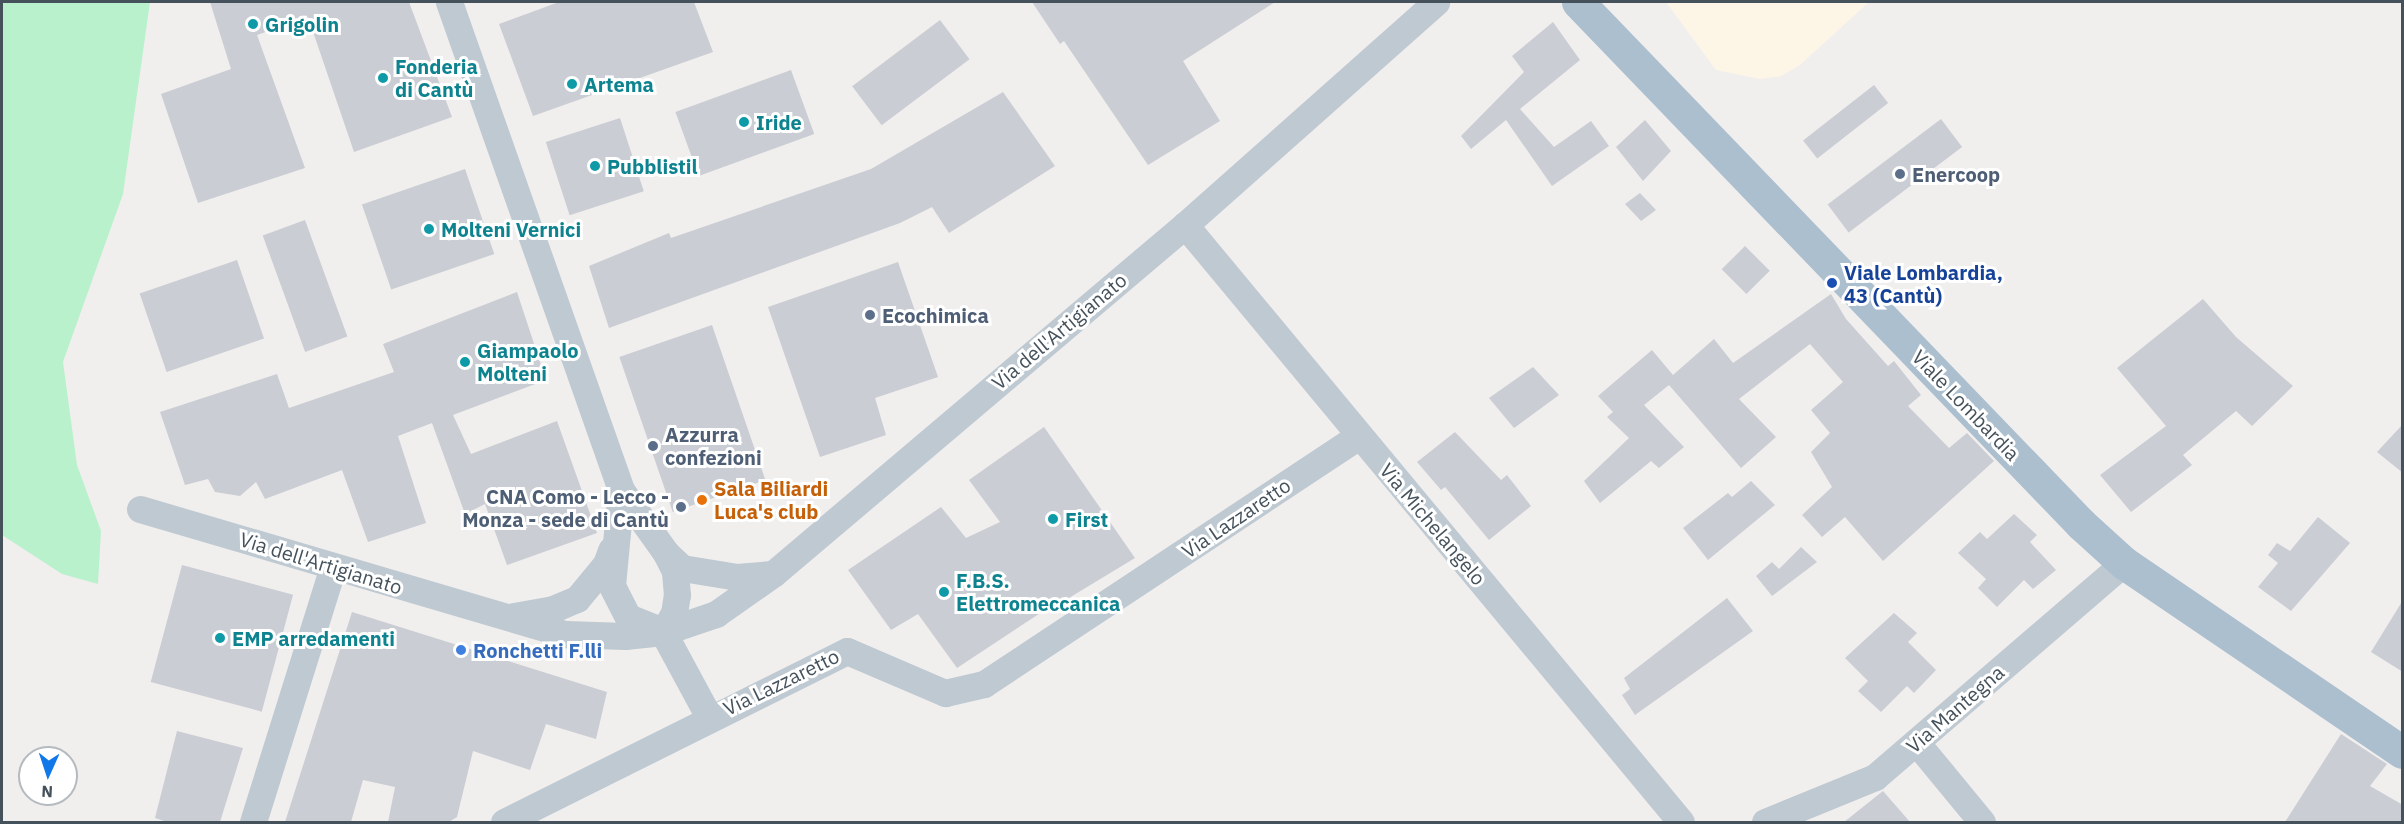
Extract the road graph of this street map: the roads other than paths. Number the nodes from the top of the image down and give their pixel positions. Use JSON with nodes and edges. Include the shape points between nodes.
{"nodes":[{"id":1,"x":449,"y":2,"type":"edge"},
{"id":2,"x":1436,"y":2,"type":"edge"},
{"id":3,"x":1578,"y":2,"type":"edge"},
{"id":4,"x":1185,"y":225,"type":"junction"},
{"id":5,"x":1359,"y":436,"type":"junction"},
{"id":6,"x":621,"y":490,"type":"junction"},
{"id":7,"x":141,"y":509,"type":"dead end"},
{"id":8,"x":616,"y":534,"type":"junction"},
{"id":9,"x":666,"y":553,"type":"junction"},
{"id":10,"x":2124,"y":563,"type":"junction"},
{"id":11,"x":333,"y":567,"type":"junction"},
{"id":12,"x":773,"y":574,"type":"junction"},
{"id":13,"x":501,"y":618,"type":"junction"},
{"id":14,"x":663,"y":632,"type":"junction"},
{"id":15,"x":709,"y":717,"type":"junction"},
{"id":16,"x":1916,"y":742,"type":"junction"},
{"id":17,"x":2403,"y":753,"type":"edge"},
{"id":18,"x":253,"y":822,"type":"edge"},
{"id":19,"x":504,"y":822,"type":"edge"},
{"id":20,"x":1682,"y":822,"type":"edge"},
{"id":21,"x":1766,"y":822,"type":"edge"},
{"id":22,"x":1982,"y":822,"type":"edge"}],
"edges":[{"from":1,"to":6,"type":"street"},
{"from":2,"to":4,"type":"street","name":"Via dell'Artigianato"},
{"from":3,"to":10,"type":"main road","name":"Viale Lombardia","via":[[2081,524]]},
{"from":4,"to":5,"type":"street","name":"Via Michelangelo"},
{"from":4,"to":12,"type":"street","name":"Via dell'Artigianato"},
{"from":5,"to":15,"type":"street","name":"Via Lazzaretto","via":[[984,684],[945,693],[847,651]]},
{"from":5,"to":20,"type":"street","name":"Via Michelangelo"},
{"from":6,"to":8,"type":"street","name":"Via dell'Artigianato"},
{"from":6,"to":9,"type":"street"},
{"from":7,"to":11,"type":"street","name":"Via dell'Artigianato"},
{"from":8,"to":13,"type":"street","name":"Via dell'Artigianato","via":[[606,564],[577,599],[553,609]]},
{"from":8,"to":14,"type":"street","name":"Via dell'Artigianato","via":[[612,586],[618,603],[628,617]]},
{"from":9,"to":12,"type":"street","via":[[682,568],[709,575]]},
{"from":9,"to":14,"type":"street","via":[[675,572],[677,595],[674,613]]},
{"from":10,"to":16,"type":"street","name":"Via Mantegna"},
{"from":10,"to":17,"type":"main road","name":"Viale Lombardia"},
{"from":11,"to":13,"type":"street","name":"Via dell'Artigianato"},
{"from":11,"to":18,"type":"street"},
{"from":12,"to":14,"type":"street","name":"Via dell'Artigianato","via":[[716,614]]},
{"from":13,"to":14,"type":"street","name":"Via dell'Artigianato","via":[[566,634],[625,636]]},
{"from":14,"to":15,"type":"street"},
{"from":15,"to":19,"type":"street","name":"Via Lazzaretto"},
{"from":16,"to":21,"type":"street","name":"Via Mantegna","via":[[1875,777]]},
{"from":16,"to":22,"type":"street"}]}
